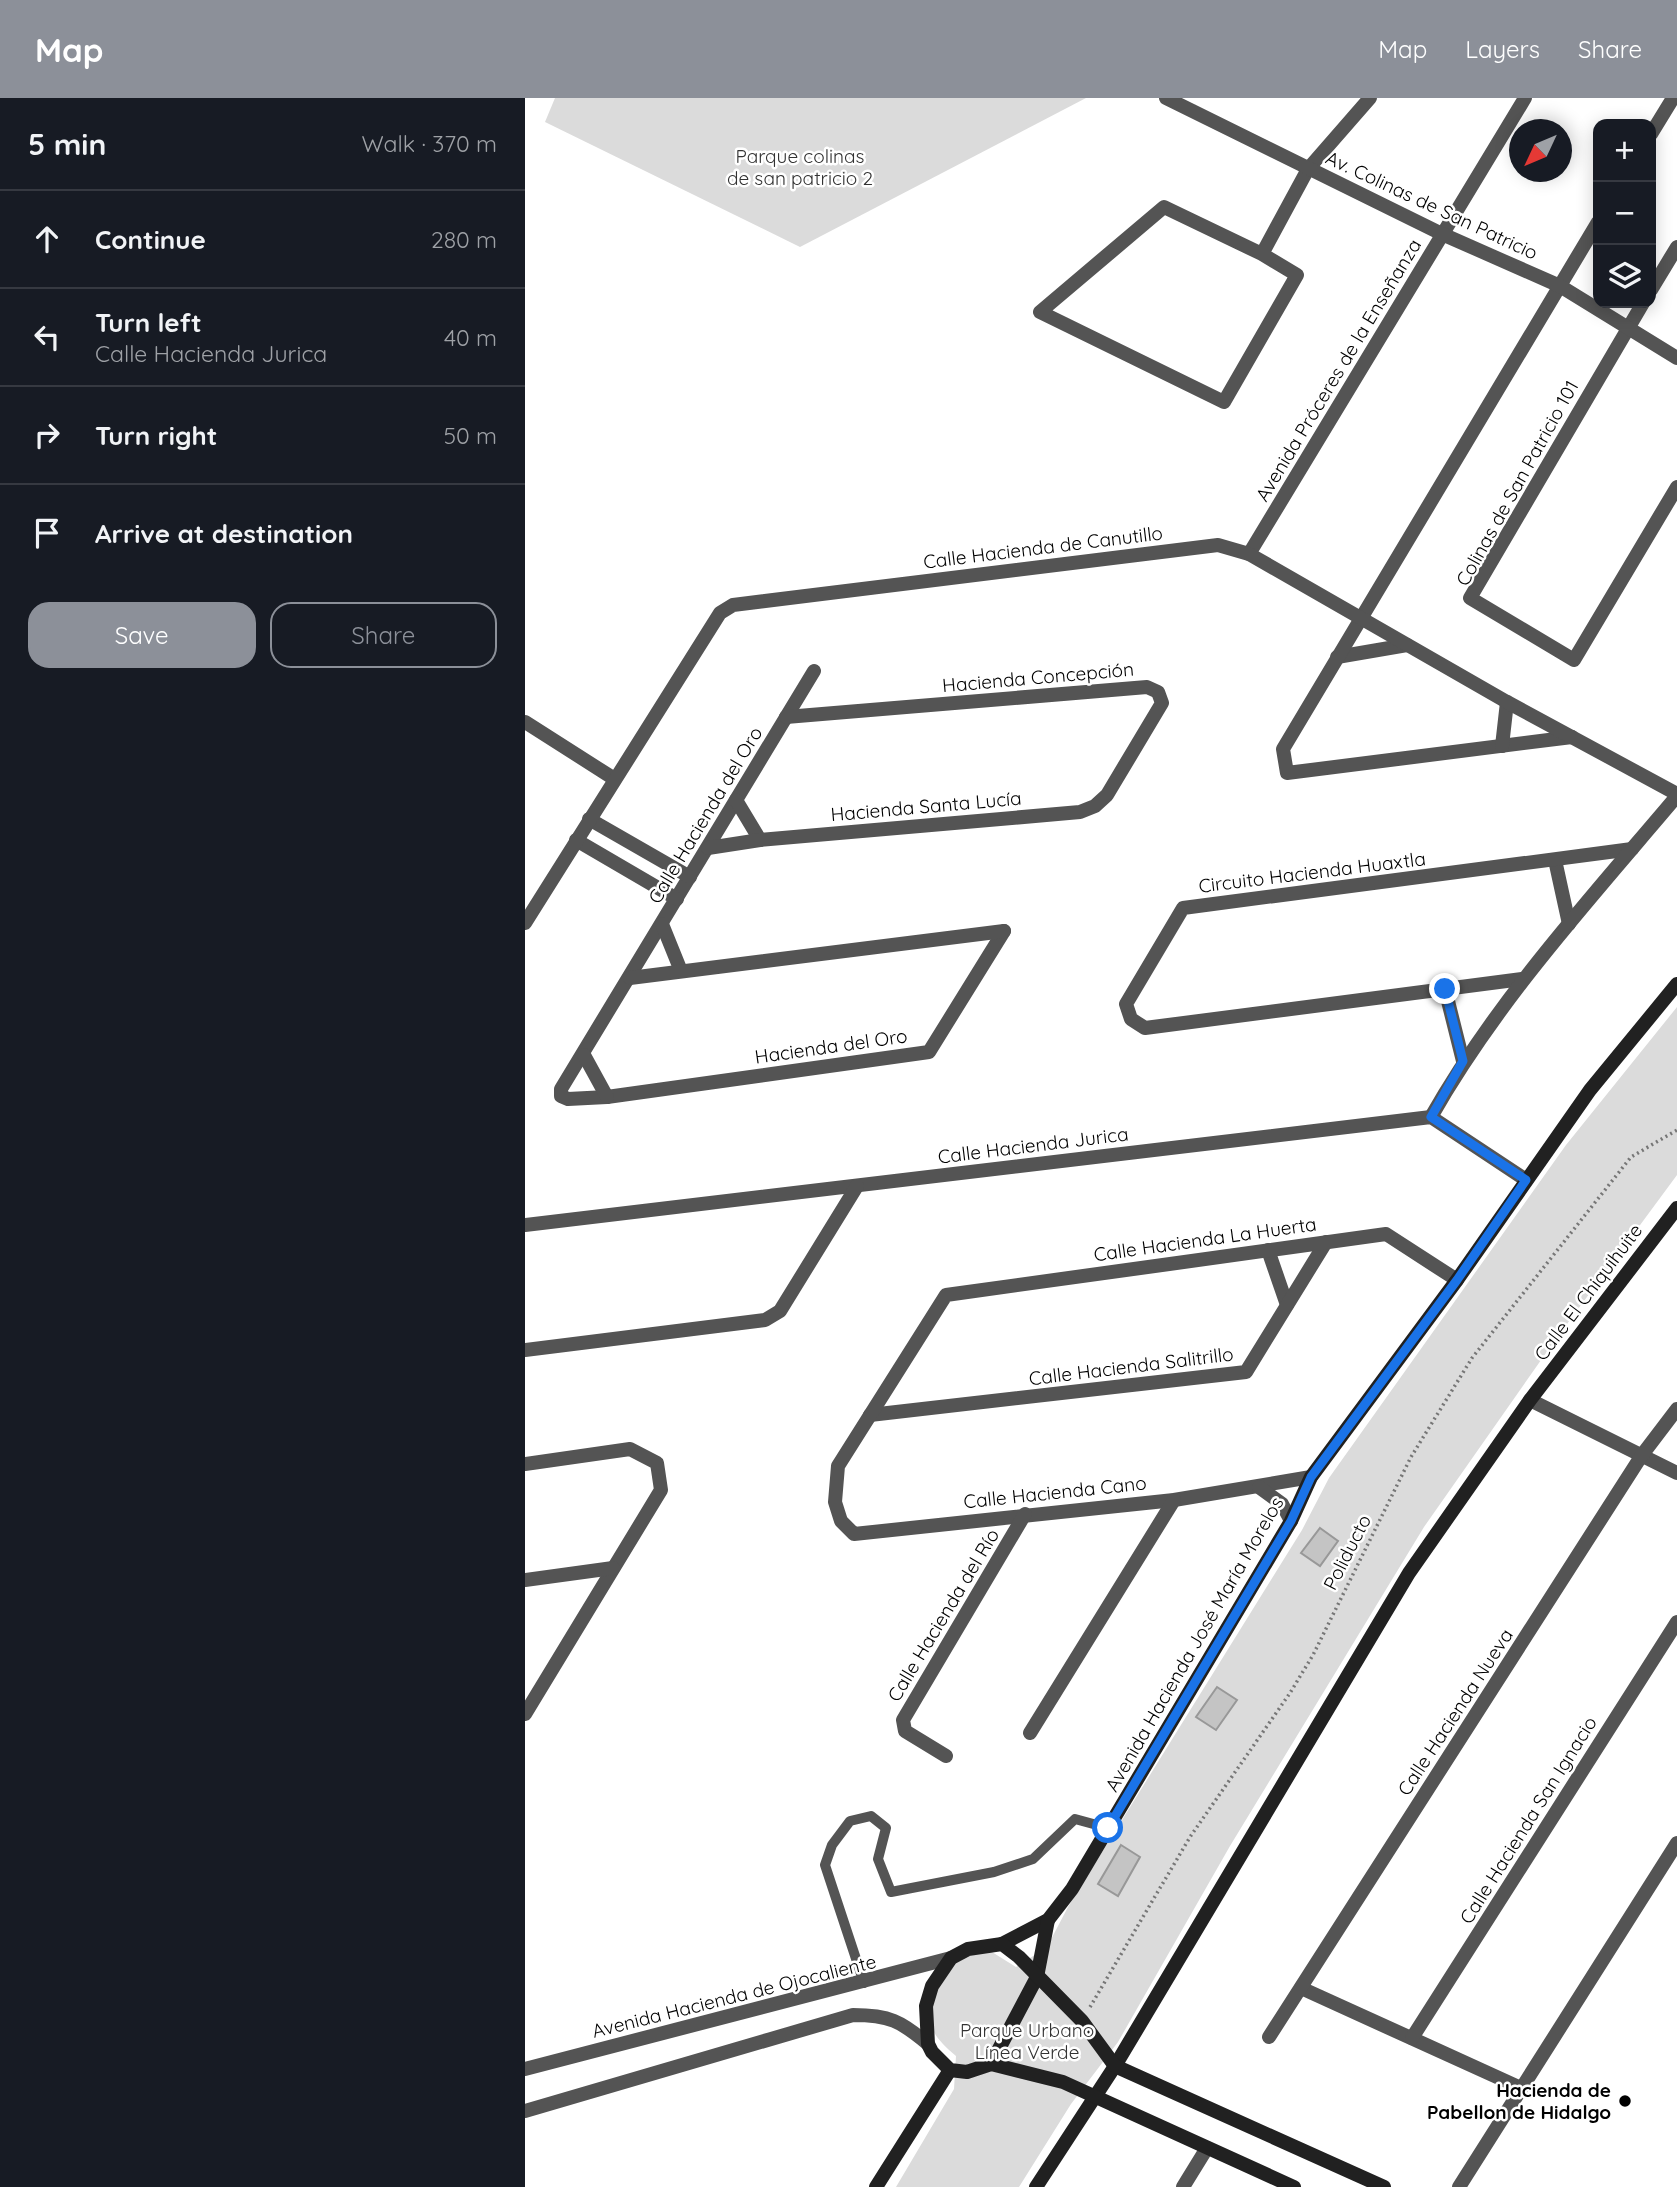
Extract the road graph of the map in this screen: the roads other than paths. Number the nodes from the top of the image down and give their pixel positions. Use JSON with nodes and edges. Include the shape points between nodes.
{"nodes":[{"id":1,"x":1166,"y":98,"type":"edge"},
{"id":2,"x":1370,"y":98,"type":"edge"},
{"id":3,"x":1525,"y":98,"type":"edge"},
{"id":4,"x":1672,"y":98,"type":"edge"},
{"id":5,"x":1656,"y":125,"type":"edge"},
{"id":6,"x":1308,"y":169,"type":"junction"},
{"id":7,"x":1593,"y":230,"type":"edge"},
{"id":8,"x":1442,"y":234,"type":"junction"},
{"id":9,"x":1677,"y":247,"type":"edge"},
{"id":10,"x":1262,"y":254,"type":"junction"},
{"id":11,"x":1656,"y":282,"type":"edge"},
{"id":12,"x":1560,"y":286,"type":"junction"},
{"id":13,"x":1640,"y":308,"type":"edge"},
{"id":14,"x":1628,"y":327,"type":"junction"},
{"id":15,"x":1677,"y":358,"type":"edge"},
{"id":16,"x":1677,"y":487,"type":"edge"},
{"id":17,"x":1249,"y":554,"type":"junction"},
{"id":18,"x":1360,"y":619,"type":"junction"},
{"id":19,"x":1407,"y":645,"type":"junction"},
{"id":20,"x":1337,"y":657,"type":"junction"},
{"id":21,"x":814,"y":671,"type":"dead end"},
{"id":22,"x":1507,"y":702,"type":"junction"},
{"id":23,"x":786,"y":717,"type":"junction"},
{"id":24,"x":525,"y":722,"type":"edge"},
{"id":25,"x":1572,"y":737,"type":"junction"},
{"id":26,"x":1502,"y":746,"type":"junction"},
{"id":27,"x":614,"y":778,"type":"junction"},
{"id":28,"x":1677,"y":795,"type":"edge"},
{"id":29,"x":736,"y":800,"type":"junction"},
{"id":30,"x":1095,"y":806,"type":"joint"},
{"id":31,"x":589,"y":819,"type":"junction"},
{"id":32,"x":576,"y":840,"type":"junction"},
{"id":33,"x":759,"y":840,"type":"junction"},
{"id":34,"x":708,"y":848,"type":"junction"},
{"id":35,"x":1632,"y":849,"type":"junction"},
{"id":36,"x":1555,"y":860,"type":"junction"},
{"id":37,"x":690,"y":877,"type":"junction"},
{"id":38,"x":677,"y":899,"type":"junction"},
{"id":39,"x":525,"y":923,"type":"edge"},
{"id":40,"x":662,"y":924,"type":"junction"},
{"id":41,"x":1569,"y":924,"type":"junction"},
{"id":42,"x":681,"y":971,"type":"junction"},
{"id":43,"x":630,"y":978,"type":"junction"},
{"id":44,"x":1522,"y":979,"type":"junction"},
{"id":45,"x":1677,"y":984,"type":"edge"},
{"id":46,"x":1445,"y":989,"type":"junction"},
{"id":47,"x":584,"y":1055,"type":"junction"},
{"id":48,"x":1463,"y":1061,"type":"junction"},
{"id":49,"x":607,"y":1097,"type":"junction"},
{"id":50,"x":1431,"y":1117,"type":"junction"},
{"id":51,"x":1526,"y":1180,"type":"junction"},
{"id":52,"x":857,"y":1186,"type":"junction"},
{"id":53,"x":1677,"y":1208,"type":"edge"},
{"id":54,"x":525,"y":1225,"type":"edge"},
{"id":55,"x":1326,"y":1242,"type":"junction"},
{"id":56,"x":1268,"y":1250,"type":"junction"},
{"id":57,"x":1457,"y":1280,"type":"junction"},
{"id":58,"x":1287,"y":1305,"type":"junction"},
{"id":59,"x":525,"y":1350,"type":"edge"},
{"id":60,"x":1530,"y":1400,"type":"junction"},
{"id":61,"x":1677,"y":1409,"type":"edge"},
{"id":62,"x":870,"y":1415,"type":"junction"},
{"id":63,"x":1642,"y":1455,"type":"junction"},
{"id":64,"x":525,"y":1464,"type":"edge"},
{"id":65,"x":1677,"y":1473,"type":"edge"},
{"id":66,"x":1311,"y":1477,"type":"junction"},
{"id":67,"x":1259,"y":1487,"type":"junction"},
{"id":68,"x":1174,"y":1500,"type":"junction"},
{"id":69,"x":1025,"y":1514,"type":"junction"},
{"id":70,"x":1291,"y":1521,"type":"junction"},
{"id":71,"x":613,"y":1568,"type":"junction"},
{"id":72,"x":525,"y":1580,"type":"edge"},
{"id":73,"x":1677,"y":1622,"type":"edge"},
{"id":74,"x":525,"y":1714,"type":"edge"},
{"id":75,"x":1030,"y":1733,"type":"dead end"},
{"id":76,"x":946,"y":1756,"type":"dead end"},
{"id":77,"x":1108,"y":1828,"type":"junction"},
{"id":78,"x":1677,"y":1843,"type":"edge"},
{"id":79,"x":1048,"y":1920,"type":"junction"},
{"id":80,"x":1002,"y":1944,"type":"junction"},
{"id":81,"x":951,"y":1958,"type":"junction"},
{"id":82,"x":1037,"y":1977,"type":"junction"},
{"id":83,"x":864,"y":1983,"type":"junction"},
{"id":84,"x":1301,"y":1988,"type":"junction"},
{"id":85,"x":1269,"y":2037,"type":"dead end"},
{"id":86,"x":1412,"y":2038,"type":"junction"},
{"id":87,"x":928,"y":2044,"type":"junction"},
{"id":88,"x":991,"y":2064,"type":"junction"},
{"id":89,"x":1115,"y":2066,"type":"junction"},
{"id":90,"x":525,"y":2069,"type":"edge"},
{"id":91,"x":950,"y":2070,"type":"junction"},
{"id":92,"x":1521,"y":2088,"type":"junction"},
{"id":93,"x":1093,"y":2096,"type":"junction"},
{"id":94,"x":525,"y":2111,"type":"edge"},
{"id":95,"x":1207,"y":2148,"type":"junction"},
{"id":96,"x":876,"y":2187,"type":"edge"},
{"id":97,"x":1036,"y":2187,"type":"edge"},
{"id":98,"x":1183,"y":2187,"type":"edge"},
{"id":99,"x":1294,"y":2187,"type":"edge"},
{"id":100,"x":1384,"y":2187,"type":"edge"},
{"id":101,"x":1459,"y":2187,"type":"edge"}],
"edges":[{"from":1,"to":6,"type":"street","name":"Av. Colinas de San Patricio"},
{"from":2,"to":6,"type":"street"},
{"from":3,"to":8,"type":"street","name":"Avenida Próceres de la Enseñanza"},
{"from":4,"to":5,"type":"street"},
{"from":6,"to":8,"type":"street","name":"Av. Colinas de San Patricio"},
{"from":6,"to":10,"type":"street"},
{"from":7,"to":12,"type":"street"},
{"from":8,"to":12,"type":"street","name":"Av. Colinas de San Patricio"},
{"from":8,"to":17,"type":"street","name":"Avenida Próceres de la Enseñanza"},
{"from":9,"to":11,"type":"street"},
{"from":10,"to":10,"type":"street","via":[[1164,207],[1040,312],[1224,402],[1297,275]]},
{"from":12,"to":14,"type":"street","name":"Av. Colinas de San Patricio"},
{"from":12,"to":18,"type":"street"},
{"from":13,"to":14,"type":"street"},
{"from":14,"to":15,"type":"street","name":"Av. Colinas de San Patricio"},
{"from":14,"to":16,"type":"street","name":"Colinas de San Patricio 101","via":[[1470,598],[1574,660]]},
{"from":17,"to":18,"type":"street","name":"Calle Hacienda de Canutillo"},
{"from":17,"to":27,"type":"street","name":"Calle Hacienda de Canutillo","via":[[1218,544],[733,605],[720,613]]},
{"from":18,"to":19,"type":"street","name":"Calle Hacienda de Canutillo"},
{"from":18,"to":20,"type":"street"},
{"from":19,"to":20,"type":"street"},
{"from":19,"to":22,"type":"street","name":"Calle Hacienda de Canutillo"},
{"from":20,"to":26,"type":"street","via":[[1283,749],[1287,773]]},
{"from":21,"to":23,"type":"street","name":"Calle Hacienda del Oro"},
{"from":22,"to":25,"type":"street","name":"Calle Hacienda de Canutillo"},
{"from":22,"to":26,"type":"street"},
{"from":23,"to":29,"type":"street","name":"Calle Hacienda del Oro"},
{"from":23,"to":30,"type":"street","name":"Hacienda Concepción","via":[[1147,687],[1158,692],[1161,703],[1107,794]]},
{"from":24,"to":27,"type":"street"},
{"from":25,"to":26,"type":"street"},
{"from":25,"to":28,"type":"street","name":"Calle Hacienda de Canutillo"},
{"from":27,"to":31,"type":"street","name":"Calle Hacienda de Canutillo"},
{"from":28,"to":35,"type":"street"},
{"from":29,"to":33,"type":"street"},
{"from":29,"to":34,"type":"street","name":"Calle Hacienda del Oro"},
{"from":30,"to":33,"type":"street","name":"Hacienda Santa Lucía","via":[[1080,812]]},
{"from":31,"to":32,"type":"street","name":"Calle Hacienda de Canutillo"},
{"from":31,"to":37,"type":"street"},
{"from":32,"to":38,"type":"street"},
{"from":32,"to":39,"type":"street","name":"Calle Hacienda de Canutillo"},
{"from":33,"to":34,"type":"street","name":"Hacienda Santa Lucía"},
{"from":34,"to":37,"type":"street","name":"Calle Hacienda del Oro"},
{"from":35,"to":36,"type":"street","name":"Circuito Hacienda Huaxtla"},
{"from":35,"to":41,"type":"street"},
{"from":36,"to":41,"type":"street"},
{"from":36,"to":46,"type":"street","name":"Circuito Hacienda Huaxtla","via":[[1183,908],[1126,1004],[1131,1019],[1145,1028]]},
{"from":37,"to":38,"type":"street","name":"Calle Hacienda del Oro"},
{"from":38,"to":40,"type":"street","name":"Calle Hacienda del Oro"},
{"from":40,"to":42,"type":"street"},
{"from":40,"to":43,"type":"street","name":"Calle Hacienda del Oro"},
{"from":41,"to":44,"type":"street"},
{"from":42,"to":43,"type":"street","name":"Hacienda del Oro"},
{"from":42,"to":49,"type":"street","name":"Hacienda del Oro","via":[[1004,931],[929,1052]]},
{"from":43,"to":47,"type":"street","name":"Hacienda del Oro"},
{"from":44,"to":46,"type":"street","name":"Circuito Hacienda Huaxtla"},
{"from":44,"to":48,"type":"street"},
{"from":45,"to":51,"type":"main road","name":"Avenida Hacienda José María Morelos","via":[[1590,1090]]},
{"from":46,"to":48,"type":"street"},
{"from":47,"to":49,"type":"street"},
{"from":47,"to":49,"type":"street","name":"Hacienda del Oro","via":[[561,1096]]},
{"from":48,"to":50,"type":"street"},
{"from":50,"to":51,"type":"street"},
{"from":50,"to":52,"type":"street","name":"Calle Hacienda Jurica"},
{"from":51,"to":57,"type":"main road","name":"Avenida Hacienda José María Morelos"},
{"from":52,"to":54,"type":"street","name":"Calle Hacienda Jurica"},
{"from":52,"to":59,"type":"street","via":[[780,1311],[765,1320]]},
{"from":53,"to":60,"type":"main road","name":"Calle El Chiquihuite"},
{"from":55,"to":56,"type":"street","name":"Calle Hacienda La Huerta"},
{"from":55,"to":57,"type":"street","name":"Calle Hacienda La Huerta","via":[[1385,1234]]},
{"from":55,"to":58,"type":"street","name":"Calle Hacienda Salitrillo"},
{"from":56,"to":58,"type":"street"},
{"from":56,"to":62,"type":"street","name":"Calle Hacienda La Huerta","via":[[946,1294]]},
{"from":57,"to":66,"type":"main road","name":"Avenida Hacienda José María Morelos"},
{"from":58,"to":62,"type":"street","name":"Calle Hacienda Salitrillo","via":[[1246,1372]]},
{"from":60,"to":63,"type":"street"},
{"from":60,"to":89,"type":"main road","via":[[1409,1573]]},
{"from":61,"to":63,"type":"street","name":"Calle Hacienda Nueva"},
{"from":62,"to":69,"type":"street","name":"Calle Hacienda Cano","via":[[838,1466],[835,1485],[841,1521],[854,1534]]},
{"from":63,"to":65,"type":"street"},
{"from":63,"to":84,"type":"street","name":"Calle Hacienda Nueva"},
{"from":64,"to":71,"type":"street","via":[[630,1450],[657,1463],[661,1490]]},
{"from":66,"to":67,"type":"street","name":"Calle Hacienda Cano"},
{"from":66,"to":70,"type":"main road","name":"Avenida Hacienda José María Morelos"},
{"from":67,"to":68,"type":"street","name":"Calle Hacienda Cano"},
{"from":67,"to":70,"type":"street","via":[[1282,1504]]},
{"from":68,"to":69,"type":"street","name":"Calle Hacienda Cano"},
{"from":68,"to":75,"type":"street"},
{"from":69,"to":76,"type":"street","name":"Calle Hacienda del Río","via":[[904,1720],[905,1731]]},
{"from":70,"to":77,"type":"main road","name":"Avenida Hacienda José María Morelos"},
{"from":71,"to":72,"type":"street"},
{"from":71,"to":74,"type":"street"},
{"from":73,"to":86,"type":"street","name":"Calle Hacienda San Ignacio"},
{"from":77,"to":79,"type":"main road","name":"Avenida Hacienda José María Morelos"},
{"from":77,"to":83,"type":"lane","via":[[1075,1819],[1033,1859],[891,1892],[878,1859],[886,1828],[871,1816],[850,1821],[832,1845],[825,1865]]},
{"from":78,"to":92,"type":"street"},
{"from":79,"to":80,"type":"main road","name":"Avenida Hacienda José María Morelos"},
{"from":79,"to":82,"type":"main road","name":"Avenida Hacienda José María Morelos"},
{"from":80,"to":81,"type":"main road","name":"Avenida Hacienda de Ojocaliente","via":[[968,1949]]},
{"from":80,"to":82,"type":"main road"},
{"from":81,"to":83,"type":"street","name":"Avenida Hacienda de Ojocaliente"},
{"from":81,"to":87,"type":"main road","via":[[932,1986],[926,2006]]},
{"from":82,"to":88,"type":"main road","name":"Avenida Hacienda José María Morelos"},
{"from":82,"to":89,"type":"main road","via":[[1082,2021]]},
{"from":83,"to":90,"type":"street","name":"Avenida Hacienda de Ojocaliente"},
{"from":84,"to":85,"type":"street","name":"Calle Hacienda Nueva"},
{"from":84,"to":86,"type":"street"},
{"from":86,"to":92,"type":"street"},
{"from":87,"to":91,"type":"main road"},
{"from":87,"to":94,"type":"street","via":[[884,2015],[853,2015]]},
{"from":88,"to":91,"type":"main road","via":[[967,2072]]},
{"from":88,"to":93,"type":"main road","via":[[1063,2082]]},
{"from":89,"to":93,"type":"main road"},
{"from":89,"to":100,"type":"main road"},
{"from":91,"to":96,"type":"main road"},
{"from":92,"to":101,"type":"street"},
{"from":93,"to":95,"type":"main road"},
{"from":93,"to":97,"type":"main road"},
{"from":95,"to":98,"type":"street"},
{"from":95,"to":99,"type":"main road"}]}
